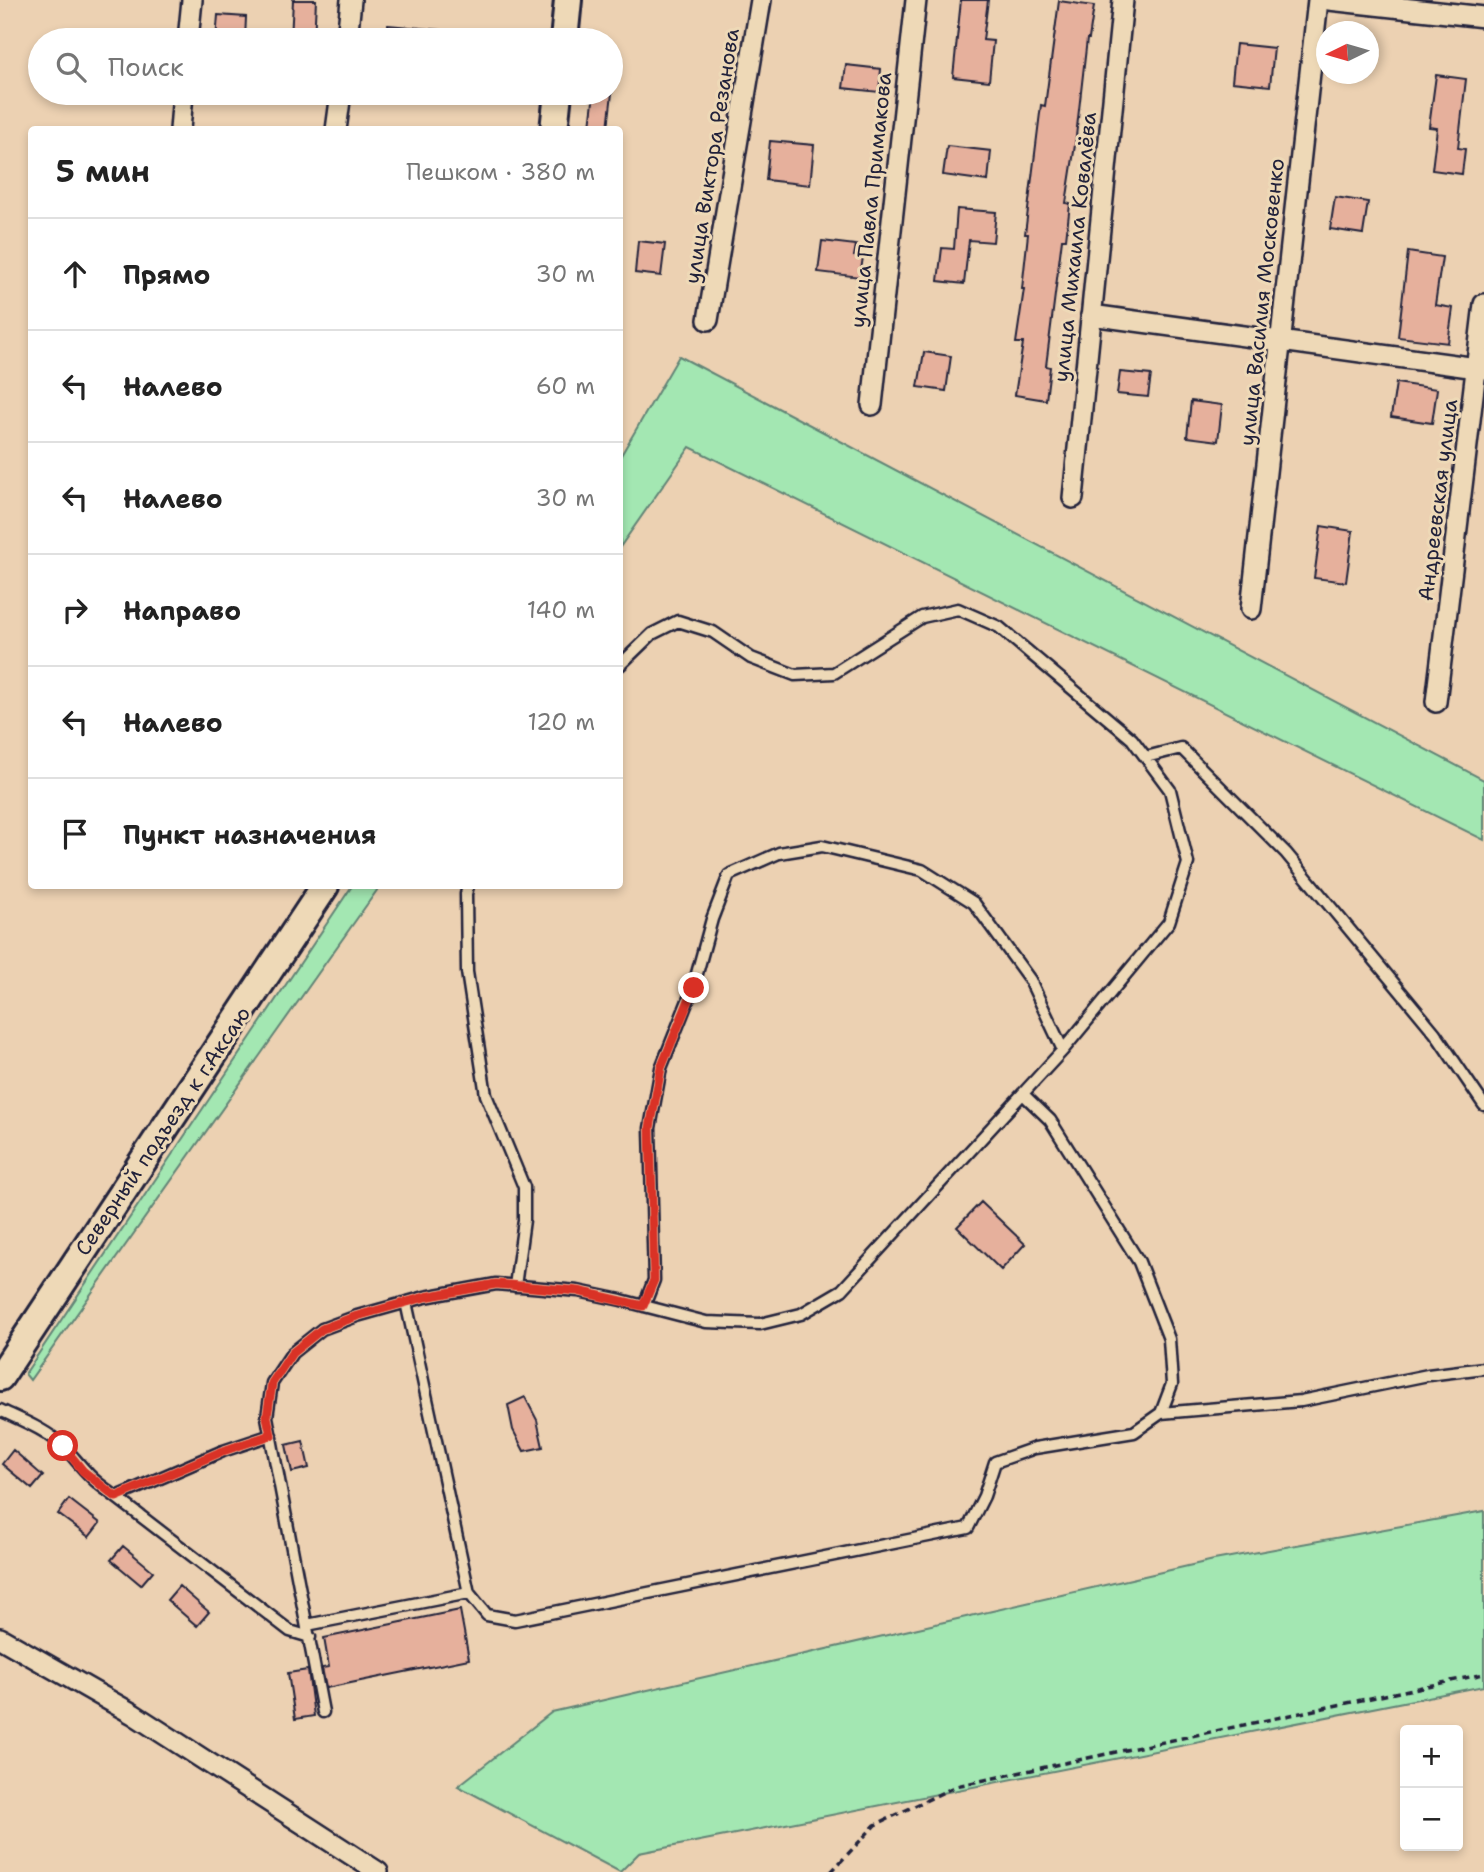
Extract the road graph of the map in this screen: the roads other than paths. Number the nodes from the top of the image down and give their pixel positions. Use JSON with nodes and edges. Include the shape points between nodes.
{"nodes":[{"id":1,"x":192,"y":0,"type":"edge"},
{"id":2,"x":351,"y":0,"type":"edge"},
{"id":3,"x":568,"y":0,"type":"edge"},
{"id":4,"x":761,"y":0,"type":"edge"},
{"id":5,"x":916,"y":0,"type":"edge"},
{"id":6,"x":1123,"y":0,"type":"edge"},
{"id":7,"x":1318,"y":0,"type":"edge"},
{"id":8,"x":1329,"y":0,"type":"edge"},
{"id":9,"x":1484,"y":17,"type":"edge"},
{"id":10,"x":189,"y":28,"type":"edge"},
{"id":11,"x":348,"y":28,"type":"edge"},
{"id":12,"x":565,"y":28,"type":"edge"},
{"id":13,"x":182,"y":105,"type":"edge"},
{"id":14,"x":340,"y":105,"type":"edge"},
{"id":15,"x":557,"y":105,"type":"edge"},
{"id":16,"x":180,"y":126,"type":"edge"},
{"id":17,"x":337,"y":126,"type":"edge"},
{"id":18,"x":554,"y":126,"type":"edge"},
{"id":19,"x":1484,"y":304,"type":"edge"},
{"id":20,"x":1091,"y":315,"type":"junction"},
{"id":21,"x":708,"y":320,"type":"dead end"},
{"id":22,"x":1280,"y":342,"type":"junction"},
{"id":23,"x":1481,"y":368,"type":"edge"},
{"id":24,"x":872,"y":405,"type":"dead end"},
{"id":25,"x":1073,"y":498,"type":"dead end"},
{"id":26,"x":1251,"y":609,"type":"dead end"},
{"id":27,"x":623,"y":662,"type":"edge"},
{"id":28,"x":1436,"y":702,"type":"dead end"},
{"id":29,"x":1146,"y":757,"type":"junction"},
{"id":30,"x":323,"y":889,"type":"edge"},
{"id":31,"x":467,"y":889,"type":"edge"},
{"id":32,"x":1063,"y":1050,"type":"junction"},
{"id":33,"x":1023,"y":1094,"type":"junction"},
{"id":34,"x":1484,"y":1105,"type":"edge"},
{"id":35,"x":515,"y":1286,"type":"junction"},
{"id":36,"x":406,"y":1302,"type":"junction"},
{"id":37,"x":643,"y":1306,"type":"junction"},
{"id":38,"x":1484,"y":1368,"type":"edge"},
{"id":39,"x":0,"y":1377,"type":"edge"},
{"id":40,"x":0,"y":1410,"type":"edge"},
{"id":41,"x":1160,"y":1413,"type":"junction"},
{"id":42,"x":271,"y":1435,"type":"junction"},
{"id":43,"x":116,"y":1497,"type":"junction"},
{"id":44,"x":469,"y":1593,"type":"junction"},
{"id":45,"x":307,"y":1625,"type":"junction"},
{"id":46,"x":310,"y":1637,"type":"junction"},
{"id":47,"x":0,"y":1638,"type":"edge"},
{"id":48,"x":323,"y":1713,"type":"dead end"},
{"id":49,"x":378,"y":1872,"type":"edge"}],
"edges":[{"from":1,"to":10,"type":"street"},
{"from":2,"to":11,"type":"street"},
{"from":3,"to":12,"type":"street"},
{"from":4,"to":21,"type":"street","name":"улица Виктора Резанова"},
{"from":5,"to":24,"type":"street","name":"улица Павла Примакова"},
{"from":6,"to":20,"type":"street","name":"улица Михаила Ковалёва"},
{"from":7,"to":22,"type":"street","name":"улица Василия Московенко"},
{"from":8,"to":9,"type":"street"},
{"from":13,"to":16,"type":"street"},
{"from":14,"to":17,"type":"street"},
{"from":15,"to":18,"type":"street"},
{"from":19,"to":23,"type":"street","name":"Андреевская улица"},
{"from":20,"to":22,"type":"street"},
{"from":20,"to":25,"type":"street","name":"улица Михаила Ковалёва"},
{"from":22,"to":23,"type":"street"},
{"from":22,"to":26,"type":"street","name":"улица Василия Московенко"},
{"from":23,"to":28,"type":"street","name":"Андреевская улица"},
{"from":27,"to":29,"type":"lane","via":[[652,634],[678,621],[713,632],[751,658],[794,675],[834,673],[922,617],[958,610],[999,626],[1132,739]]},
{"from":29,"to":32,"type":"lane","via":[[1170,790],[1188,863],[1169,922]]},
{"from":29,"to":34,"type":"lane","via":[[1181,748],[1286,853],[1435,1033]]},
{"from":30,"to":39,"type":"street","name":"Северный подъезд к г.Аксаю"},
{"from":31,"to":35,"type":"lane","via":[[467,972],[486,1095],[524,1187]]},
{"from":32,"to":33,"type":"lane"},
{"from":32,"to":37,"type":"lane","via":[[1030,980],[974,903],[922,870],[821,846],[779,853],[729,875],[694,988],[661,1068],[650,1128],[654,1280]]},
{"from":33,"to":37,"type":"lane","via":[[842,1290],[801,1314],[760,1324],[706,1322]]},
{"from":33,"to":41,"type":"lane","via":[[1051,1121],[1139,1262],[1169,1339],[1172,1384]]},
{"from":35,"to":36,"type":"lane","via":[[496,1284]]},
{"from":35,"to":37,"type":"lane","via":[[578,1291]]},
{"from":36,"to":42,"type":"lane","via":[[322,1329],[292,1353],[272,1383],[267,1417]]},
{"from":36,"to":44,"type":"lane"},
{"from":38,"to":41,"type":"lane","via":[[1301,1401]]},
{"from":40,"to":43,"type":"lane","via":[[63,1446],[83,1471]]},
{"from":41,"to":44,"type":"lane","via":[[1133,1432],[1035,1448],[995,1462],[968,1528],[515,1620],[487,1615]]},
{"from":42,"to":43,"type":"lane"},
{"from":42,"to":45,"type":"lane"},
{"from":43,"to":46,"type":"lane","via":[[290,1631]]},
{"from":44,"to":45,"type":"lane"},
{"from":45,"to":46,"type":"lane"},
{"from":46,"to":48,"type":"lane"},
{"from":47,"to":49,"type":"street","via":[[132,1714]]}]}
